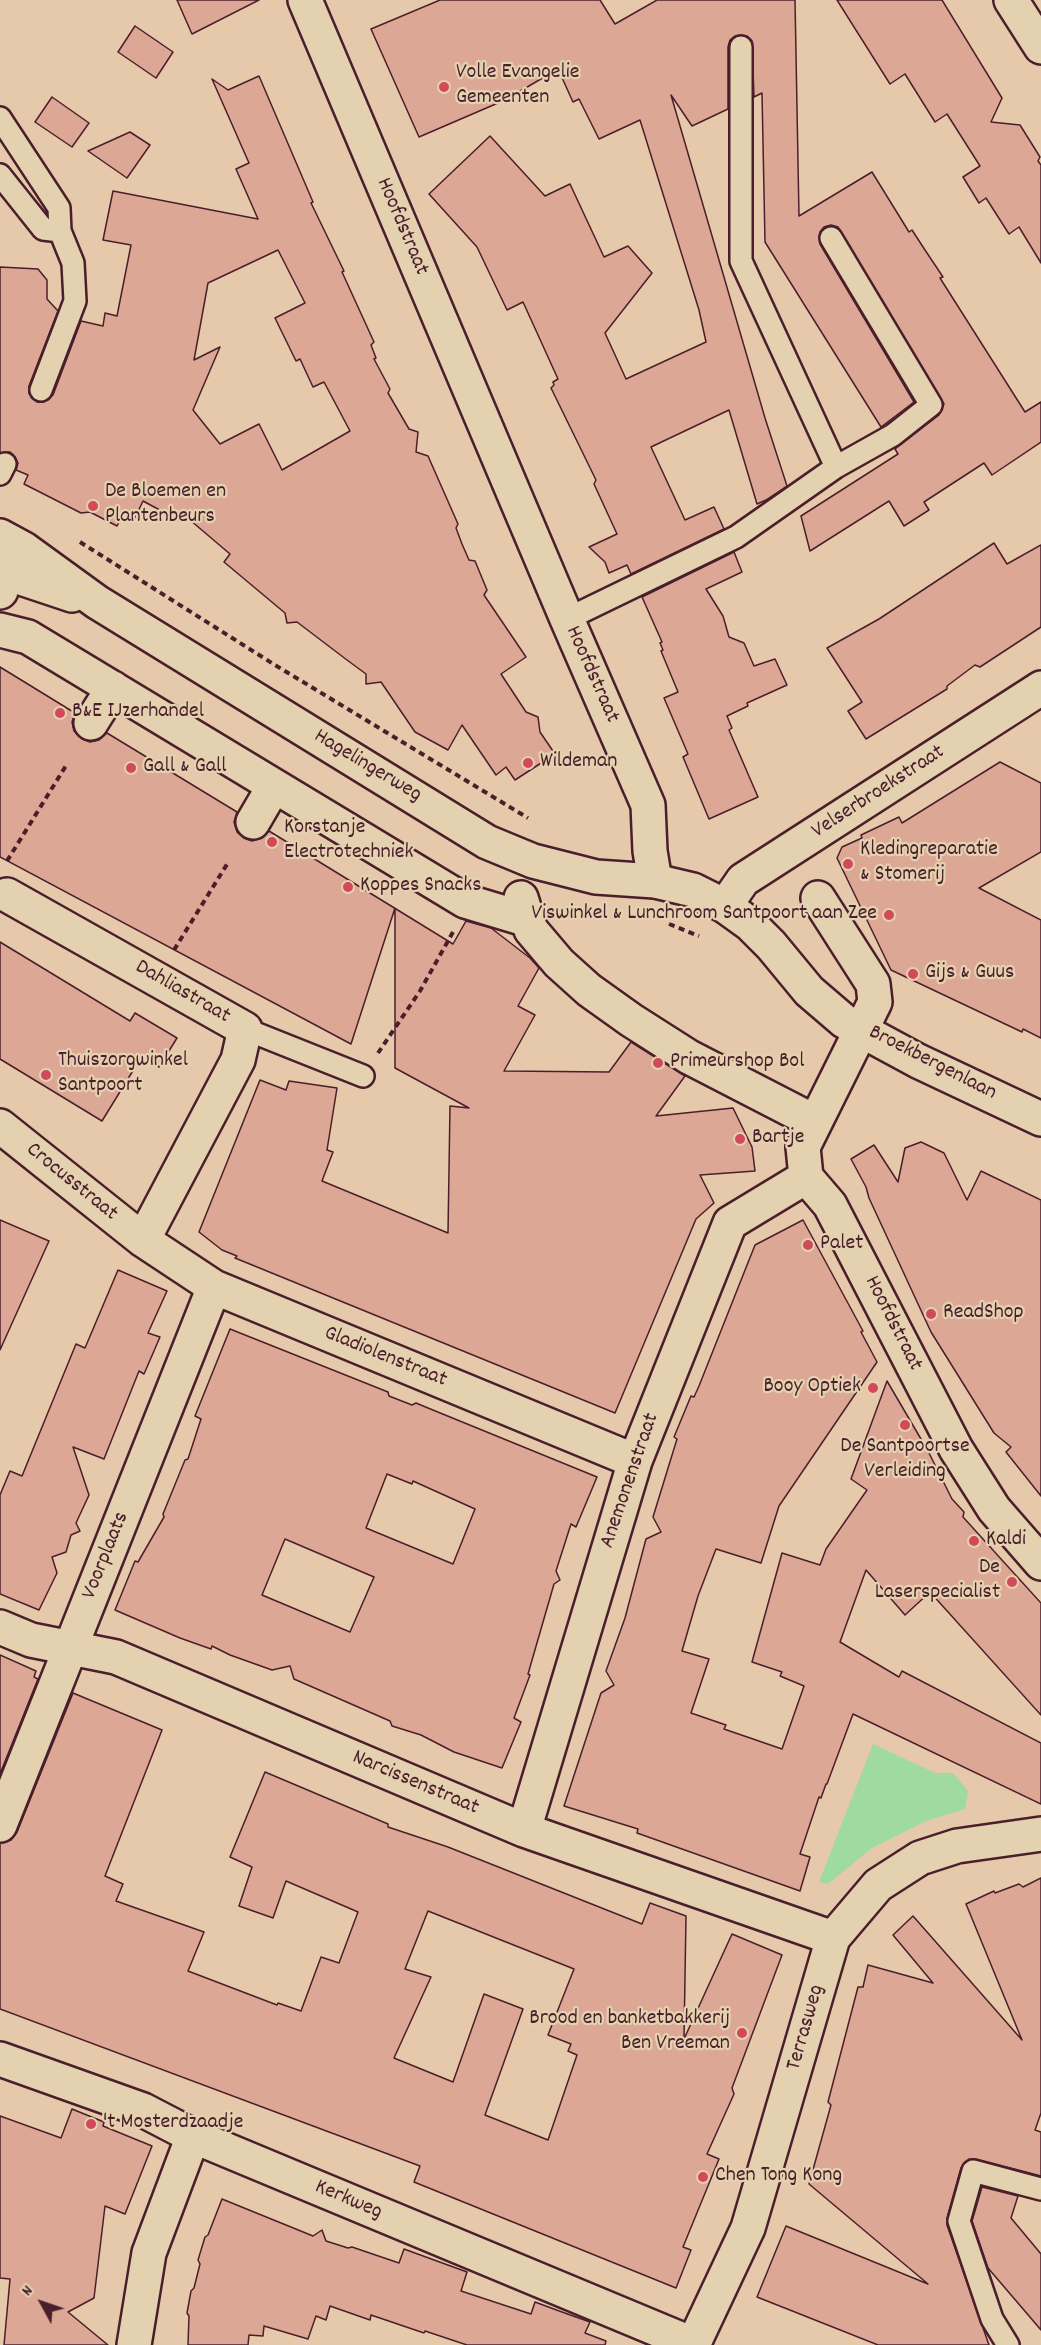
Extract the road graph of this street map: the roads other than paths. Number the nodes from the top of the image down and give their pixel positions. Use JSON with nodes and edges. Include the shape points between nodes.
{"nodes":[{"id":1,"x":1011,"y":0,"type":"edge"},
{"id":2,"x":311,"y":2,"type":"edge"},
{"id":3,"x":741,"y":47,"type":"dead end"},
{"id":4,"x":1041,"y":47,"type":"edge"},
{"id":5,"x":0,"y":118,"type":"edge"},
{"id":6,"x":0,"y":175,"type":"edge"},
{"id":7,"x":60,"y":231,"type":"junction"},
{"id":8,"x":831,"y":238,"type":"dead end"},
{"id":9,"x":40,"y":390,"type":"dead end"},
{"id":10,"x":836,"y":467,"type":"junction"},
{"id":11,"x":0,"y":536,"type":"edge"},
{"id":12,"x":0,"y":584,"type":"edge"},
{"id":13,"x":97,"y":602,"type":"junction"},
{"id":14,"x":567,"y":619,"type":"junction"},
{"id":15,"x":0,"y":630,"type":"edge"},
{"id":16,"x":113,"y":688,"type":"junction"},
{"id":17,"x":1041,"y":688,"type":"edge"},
{"id":18,"x":92,"y":723,"type":"dead end"},
{"id":19,"x":274,"y":786,"type":"junction"},
{"id":20,"x":253,"y":822,"type":"dead end"},
{"id":21,"x":654,"y":881,"type":"junction"},
{"id":22,"x":7,"y":895,"type":"dead end"},
{"id":23,"x":818,"y":898,"type":"dead end"},
{"id":24,"x":725,"y":906,"type":"junction"},
{"id":25,"x":245,"y":1029,"type":"junction"},
{"id":26,"x":860,"y":1031,"type":"junction"},
{"id":27,"x":363,"y":1076,"type":"road end"},
{"id":28,"x":1041,"y":1119,"type":"edge"},
{"id":29,"x":815,"y":1122,"type":"junction"},
{"id":30,"x":0,"y":1126,"type":"edge"},
{"id":31,"x":806,"y":1177,"type":"junction"},
{"id":32,"x":143,"y":1240,"type":"junction"},
{"id":33,"x":214,"y":1287,"type":"junction"},
{"id":34,"x":635,"y":1461,"type":"junction"},
{"id":35,"x":1041,"y":1563,"type":"edge"},
{"id":36,"x":0,"y":1627,"type":"edge"},
{"id":37,"x":71,"y":1648,"type":"junction"},
{"id":38,"x":0,"y":1825,"type":"edge"},
{"id":39,"x":524,"y":1830,"type":"junction"},
{"id":40,"x":1041,"y":1834,"type":"edge"},
{"id":41,"x":833,"y":1938,"type":"junction"},
{"id":42,"x":0,"y":2059,"type":"edge"},
{"id":43,"x":193,"y":2136,"type":"junction"},
{"id":44,"x":1041,"y":2189,"type":"edge"},
{"id":45,"x":134,"y":2345,"type":"edge"},
{"id":46,"x":694,"y":2345,"type":"edge"},
{"id":47,"x":1008,"y":2345,"type":"edge"}],
"edges":[{"from":1,"to":4,"type":"street"},
{"from":2,"to":14,"type":"street","name":"Hoofdstraat"},
{"from":3,"to":10,"type":"lane","via":[[741,261]]},
{"from":5,"to":7,"type":"lane","via":[[59,208]]},
{"from":6,"to":7,"type":"lane","via":[[43,229]]},
{"from":7,"to":9,"type":"lane","via":[[73,263],[75,301]]},
{"from":8,"to":10,"type":"lane","via":[[931,405],[893,435]]},
{"from":10,"to":14,"type":"lane","via":[[736,537]]},
{"from":11,"to":13,"type":"street","name":"Hagelingerweg"},
{"from":12,"to":13,"type":"street","name":"Hagelingerweg"},
{"from":13,"to":21,"type":"street","name":"Hagelingerweg","via":[[487,842],[533,861],[596,877]]},
{"from":14,"to":21,"type":"street","name":"Hoofdstraat","via":[[648,805]]},
{"from":15,"to":16,"type":"street","via":[[28,637]]},
{"from":16,"to":18,"type":"street"},
{"from":16,"to":19,"type":"street"},
{"from":17,"to":24,"type":"street","name":"Velserbroekstraat","via":[[743,880]]},
{"from":19,"to":20,"type":"street"},
{"from":19,"to":29,"type":"street","via":[[465,901],[524,908],[531,930],[589,990],[689,1057]]},
{"from":21,"to":24,"type":"street","via":[[693,890]]},
{"from":22,"to":25,"type":"street","name":"Dahliastraat"},
{"from":23,"to":26,"type":"street","name":"Broekbergenlaan","via":[[873,984],[875,1002]]},
{"from":24,"to":26,"type":"street","via":[[771,945],[809,991]]},
{"from":25,"to":27,"type":"lane"},
{"from":25,"to":32,"type":"street","name":"Dahliastraat","via":[[238,1060]]},
{"from":26,"to":28,"type":"street","name":"Broekbergenlaan"},
{"from":26,"to":29,"type":"street"},
{"from":29,"to":31,"type":"street","via":[[803,1147]]},
{"from":30,"to":32,"type":"street","name":"Crocusstraat"},
{"from":31,"to":34,"type":"street","name":"Anemonenstraat","via":[[730,1223]]},
{"from":31,"to":35,"type":"street","name":"Hoofdstraat","via":[[830,1204],[956,1449],[994,1509]]},
{"from":32,"to":33,"type":"street","name":"Gladiolenstraat"},
{"from":33,"to":34,"type":"street","name":"Gladiolenstraat"},
{"from":33,"to":37,"type":"street","name":"Voorplaats"},
{"from":34,"to":39,"type":"street","name":"Anemonenstraat"},
{"from":36,"to":37,"type":"street","name":"Narcissenstraat","via":[[31,1640]]},
{"from":37,"to":38,"type":"street","name":"Voorplaats"},
{"from":37,"to":39,"type":"street","name":"Narcissenstraat","via":[[116,1657]]},
{"from":39,"to":41,"type":"street","name":"Narcissenstraat"},
{"from":40,"to":41,"type":"street","name":"Terrasweg","via":[[957,1846],[920,1858],[878,1885]]},
{"from":41,"to":46,"type":"street","name":"Terrasweg","via":[[748,2228]]},
{"from":42,"to":43,"type":"street","name":"Kerkweg","via":[[143,2110]]},
{"from":43,"to":45,"type":"street","via":[[149,2253]]},
{"from":43,"to":46,"type":"street","name":"Kerkweg"},
{"from":44,"to":47,"type":"lane","via":[[974,2171],[958,2221],[992,2319]]}]}
